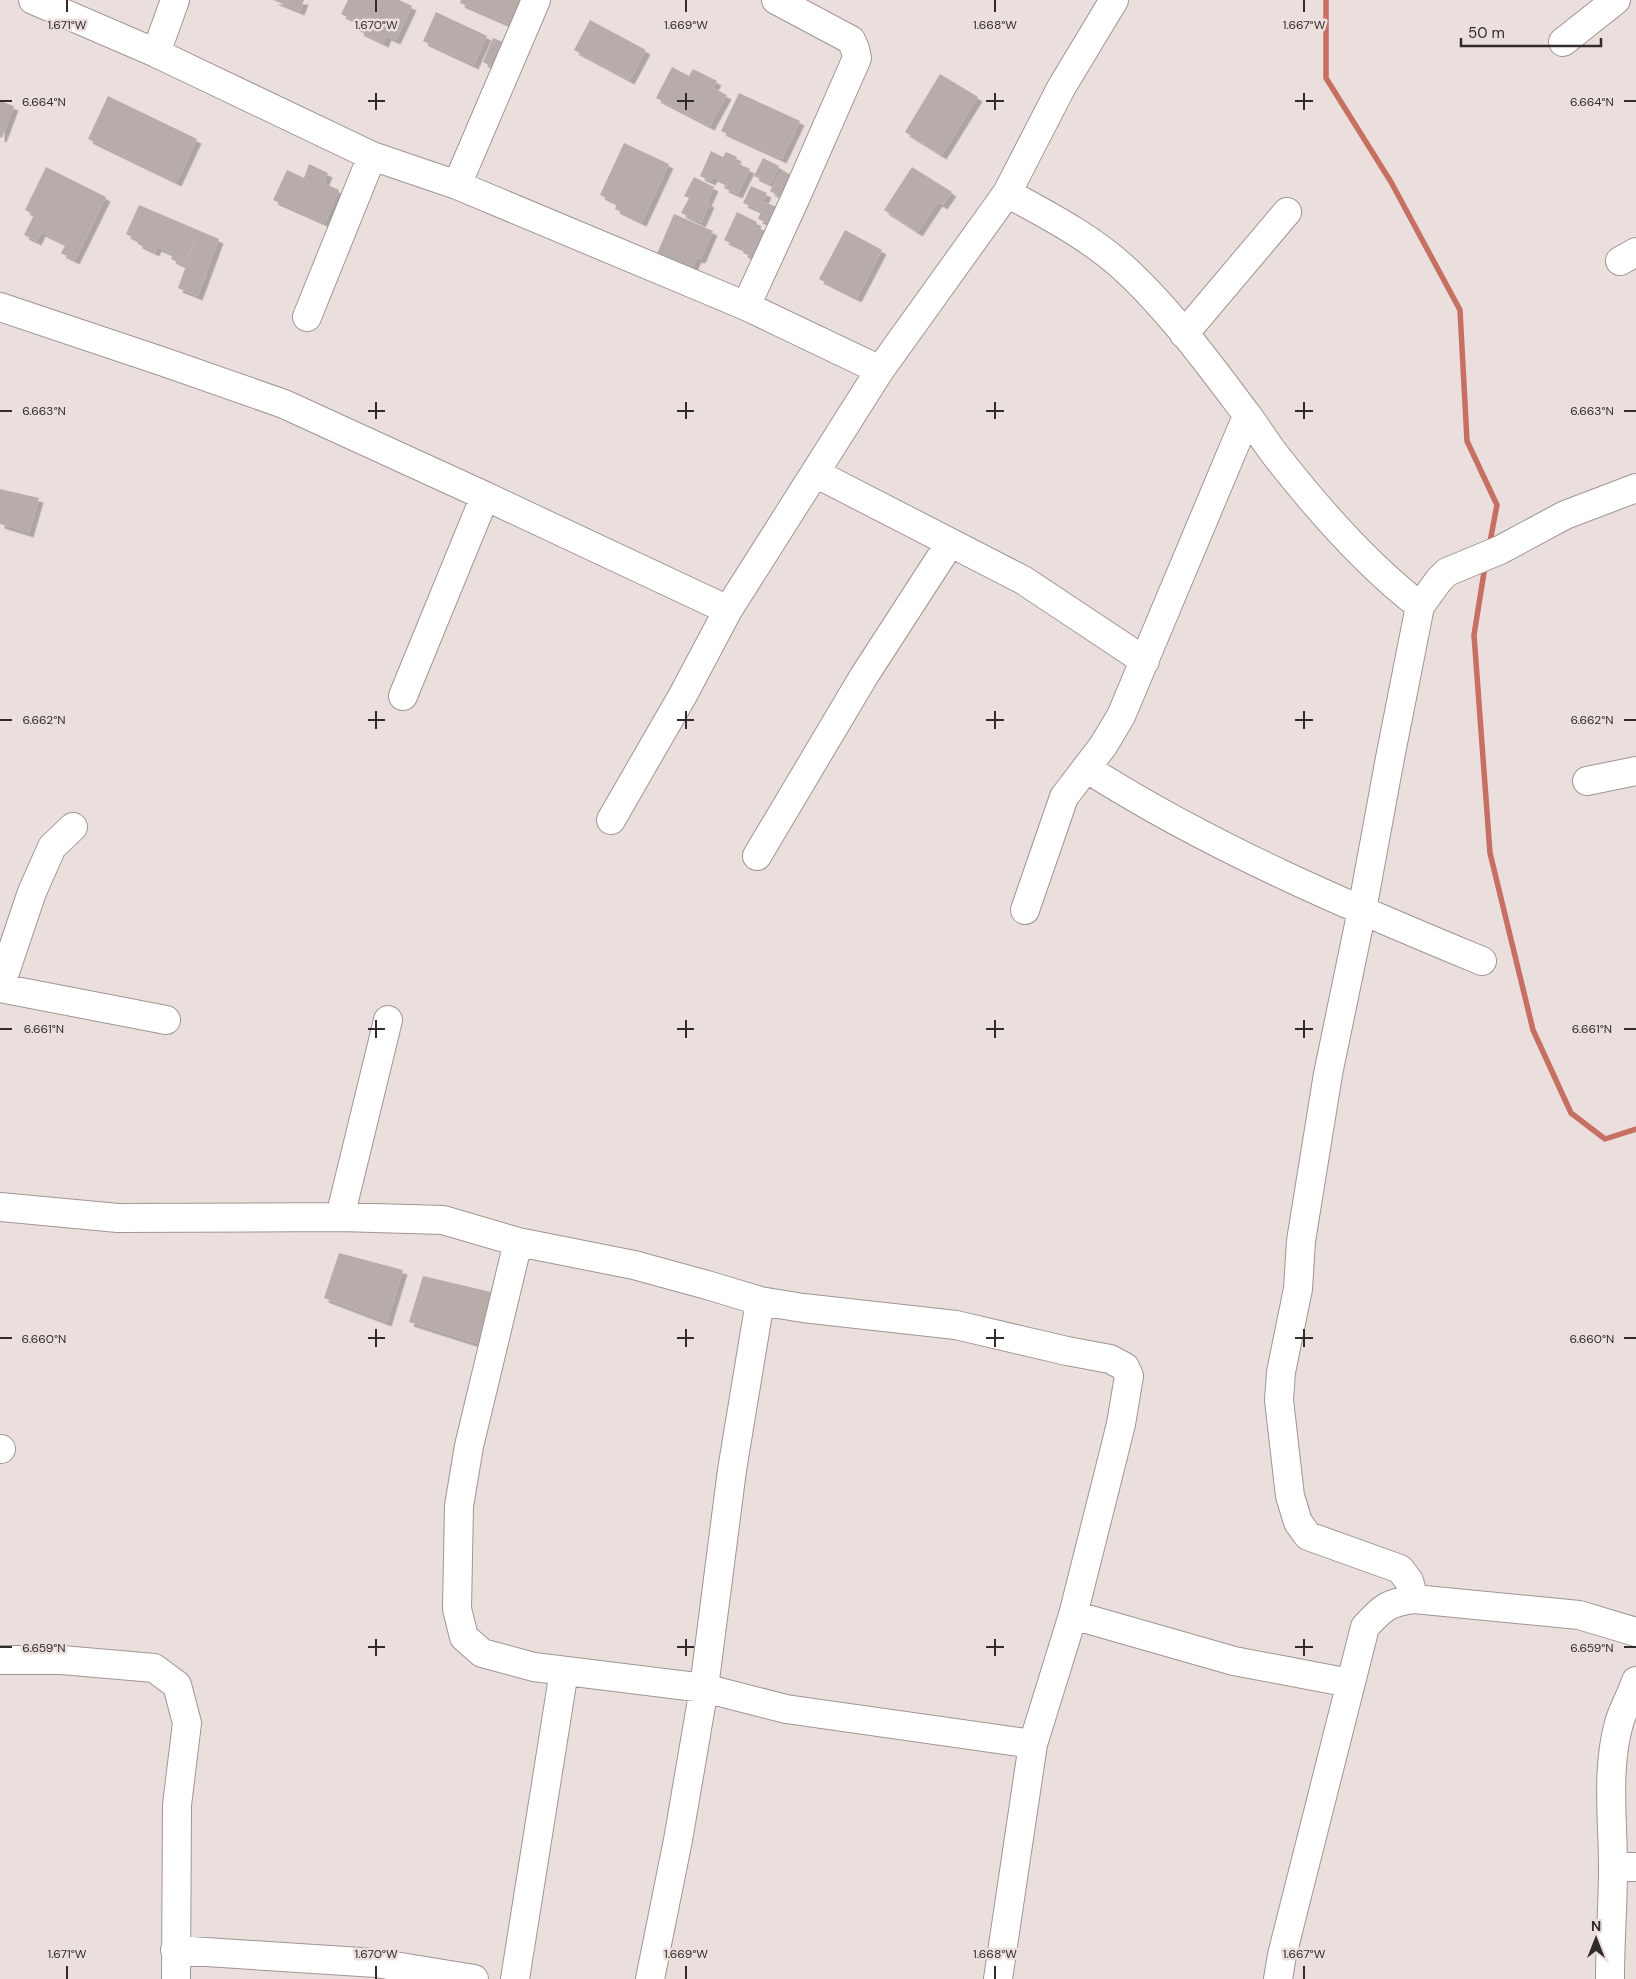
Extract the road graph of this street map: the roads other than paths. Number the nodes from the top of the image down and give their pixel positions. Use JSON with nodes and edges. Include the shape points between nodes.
{"nodes":[{"id":1,"x":33,"y":0,"type":"edge"},
{"id":2,"x":175,"y":0,"type":"edge"},
{"id":3,"x":536,"y":0,"type":"edge"},
{"id":4,"x":776,"y":0,"type":"edge"},
{"id":5,"x":1114,"y":0,"type":"edge"},
{"id":6,"x":1616,"y":0,"type":"edge"},
{"id":7,"x":1563,"y":42,"type":"dead end"},
{"id":8,"x":156,"y":53,"type":"junction"},
{"id":9,"x":372,"y":156,"type":"junction"},
{"id":10,"x":456,"y":185,"type":"junction"},
{"id":11,"x":1007,"y":194,"type":"junction"},
{"id":12,"x":1287,"y":212,"type":"dead end"},
{"id":13,"x":746,"y":306,"type":"junction"},
{"id":14,"x":0,"y":307,"type":"edge"},
{"id":15,"x":307,"y":318,"type":"dead end"},
{"id":16,"x":1184,"y":334,"type":"junction"},
{"id":17,"x":880,"y":370,"type":"junction"},
{"id":18,"x":1248,"y":416,"type":"junction"},
{"id":19,"x":815,"y":473,"type":"junction"},
{"id":20,"x":1636,"y":488,"type":"edge"},
{"id":21,"x":485,"y":496,"type":"junction"},
{"id":22,"x":950,"y":543,"type":"junction"},
{"id":23,"x":1420,"y":606,"type":"junction"},
{"id":24,"x":728,"y":610,"type":"junction"},
{"id":25,"x":1145,"y":661,"type":"junction"},
{"id":26,"x":403,"y":696,"type":"dead end"},
{"id":27,"x":1086,"y":768,"type":"junction"},
{"id":28,"x":1636,"y":771,"type":"edge"},
{"id":29,"x":1587,"y":781,"type":"dead end"},
{"id":30,"x":610,"y":820,"type":"dead end"},
{"id":31,"x":74,"y":827,"type":"dead end"},
{"id":32,"x":757,"y":856,"type":"dead end"},
{"id":33,"x":1026,"y":910,"type":"dead end"},
{"id":34,"x":1362,"y":910,"type":"junction"},
{"id":35,"x":1482,"y":961,"type":"dead end"},
{"id":36,"x":0,"y":987,"type":"edge"},
{"id":37,"x":166,"y":1020,"type":"dead end"},
{"id":38,"x":388,"y":1020,"type":"dead end"},
{"id":39,"x":0,"y":1207,"type":"edge"},
{"id":40,"x":340,"y":1217,"type":"junction"},
{"id":41,"x":518,"y":1242,"type":"junction"},
{"id":42,"x":760,"y":1302,"type":"junction"},
{"id":43,"x":1414,"y":1599,"type":"junction"},
{"id":44,"x":1073,"y":1615,"type":"junction"},
{"id":45,"x":1636,"y":1632,"type":"edge"},
{"id":46,"x":0,"y":1660,"type":"edge"},
{"id":47,"x":564,"y":1671,"type":"junction"},
{"id":48,"x":1636,"y":1681,"type":"edge"},
{"id":49,"x":1350,"y":1683,"type":"junction"},
{"id":50,"x":704,"y":1688,"type":"junction"},
{"id":51,"x":1033,"y":1744,"type":"junction"},
{"id":52,"x":1625,"y":1867,"type":"edge"},
{"id":53,"x":175,"y":1950,"type":"junction"},
{"id":54,"x":176,"y":1979,"type":"edge"},
{"id":55,"x":474,"y":1979,"type":"edge"},
{"id":56,"x":515,"y":1979,"type":"edge"},
{"id":57,"x":650,"y":1979,"type":"edge"},
{"id":58,"x":998,"y":1979,"type":"edge"},
{"id":59,"x":1278,"y":1979,"type":"edge"},
{"id":60,"x":1610,"y":1979,"type":"edge"}],
"edges":[{"from":1,"to":8,"type":"street"},
{"from":2,"to":8,"type":"street"},
{"from":3,"to":10,"type":"street"},
{"from":4,"to":13,"type":"street","via":[[851,40],[857,58]]},
{"from":5,"to":11,"type":"street","via":[[1061,88]]},
{"from":6,"to":7,"type":"street"},
{"from":8,"to":9,"type":"street"},
{"from":9,"to":10,"type":"street"},
{"from":9,"to":15,"type":"street"},
{"from":10,"to":13,"type":"street"},
{"from":11,"to":16,"type":"street","via":[[1098,247],[1128,271]]},
{"from":11,"to":17,"type":"street"},
{"from":12,"to":16,"type":"street"},
{"from":13,"to":17,"type":"street"},
{"from":14,"to":21,"type":"street","via":[[284,404]]},
{"from":16,"to":18,"type":"street"},
{"from":17,"to":19,"type":"street"},
{"from":18,"to":23,"type":"street","via":[[1280,462],[1326,516],[1393,585]]},
{"from":18,"to":25,"type":"street"},
{"from":19,"to":22,"type":"street"},
{"from":19,"to":24,"type":"street"},
{"from":20,"to":23,"type":"street","via":[[1565,515],[1500,550],[1448,572],[1438,580]]},
{"from":21,"to":24,"type":"street"},
{"from":21,"to":26,"type":"street"},
{"from":22,"to":25,"type":"street","via":[[1023,580]]},
{"from":22,"to":32,"type":"street","via":[[864,676]]},
{"from":23,"to":34,"type":"street"},
{"from":24,"to":30,"type":"street"},
{"from":25,"to":27,"type":"street","via":[[1121,716]]},
{"from":27,"to":33,"type":"street","via":[[1064,797]]},
{"from":27,"to":34,"type":"street","via":[[1230,849]]},
{"from":28,"to":29,"type":"street"},
{"from":31,"to":36,"type":"street","via":[[52,847],[32,892]]},
{"from":34,"to":35,"type":"street"},
{"from":34,"to":43,"type":"street","via":[[1328,1074],[1279,1400],[1290,1496],[1298,1522],[1308,1536],[1400,1569],[1410,1581]]},
{"from":36,"to":37,"type":"street"},
{"from":38,"to":40,"type":"street"},
{"from":39,"to":40,"type":"street","via":[[118,1218]]},
{"from":40,"to":41,"type":"street","via":[[443,1220]]},
{"from":41,"to":42,"type":"street","via":[[634,1265]]},
{"from":41,"to":47,"type":"street","via":[[469,1446],[459,1506],[457,1609],[464,1637],[482,1653],[534,1667]]},
{"from":42,"to":44,"type":"street","via":[[956,1325],[1110,1359],[1125,1367],[1129,1376],[1121,1424]]},
{"from":42,"to":50,"type":"street","via":[[732,1470]]},
{"from":43,"to":45,"type":"street","via":[[1579,1615]]},
{"from":43,"to":49,"type":"street","via":[[1394,1602],[1379,1611],[1365,1627]]},
{"from":44,"to":49,"type":"street","via":[[1234,1661]]},
{"from":44,"to":51,"type":"street"},
{"from":46,"to":53,"type":"street","via":[[62,1660],[154,1668],[177,1685],[187,1723],[177,1805]]},
{"from":47,"to":50,"type":"street"},
{"from":47,"to":56,"type":"street"},
{"from":48,"to":52,"type":"street","via":[[1619,1723],[1611,1793]]},
{"from":49,"to":59,"type":"street"},
{"from":50,"to":51,"type":"street","via":[[786,1709]]},
{"from":50,"to":57,"type":"street"},
{"from":51,"to":58,"type":"street"},
{"from":52,"to":60,"type":"street"},
{"from":53,"to":54,"type":"street"},
{"from":53,"to":55,"type":"street","via":[[376,1963]]}]}
